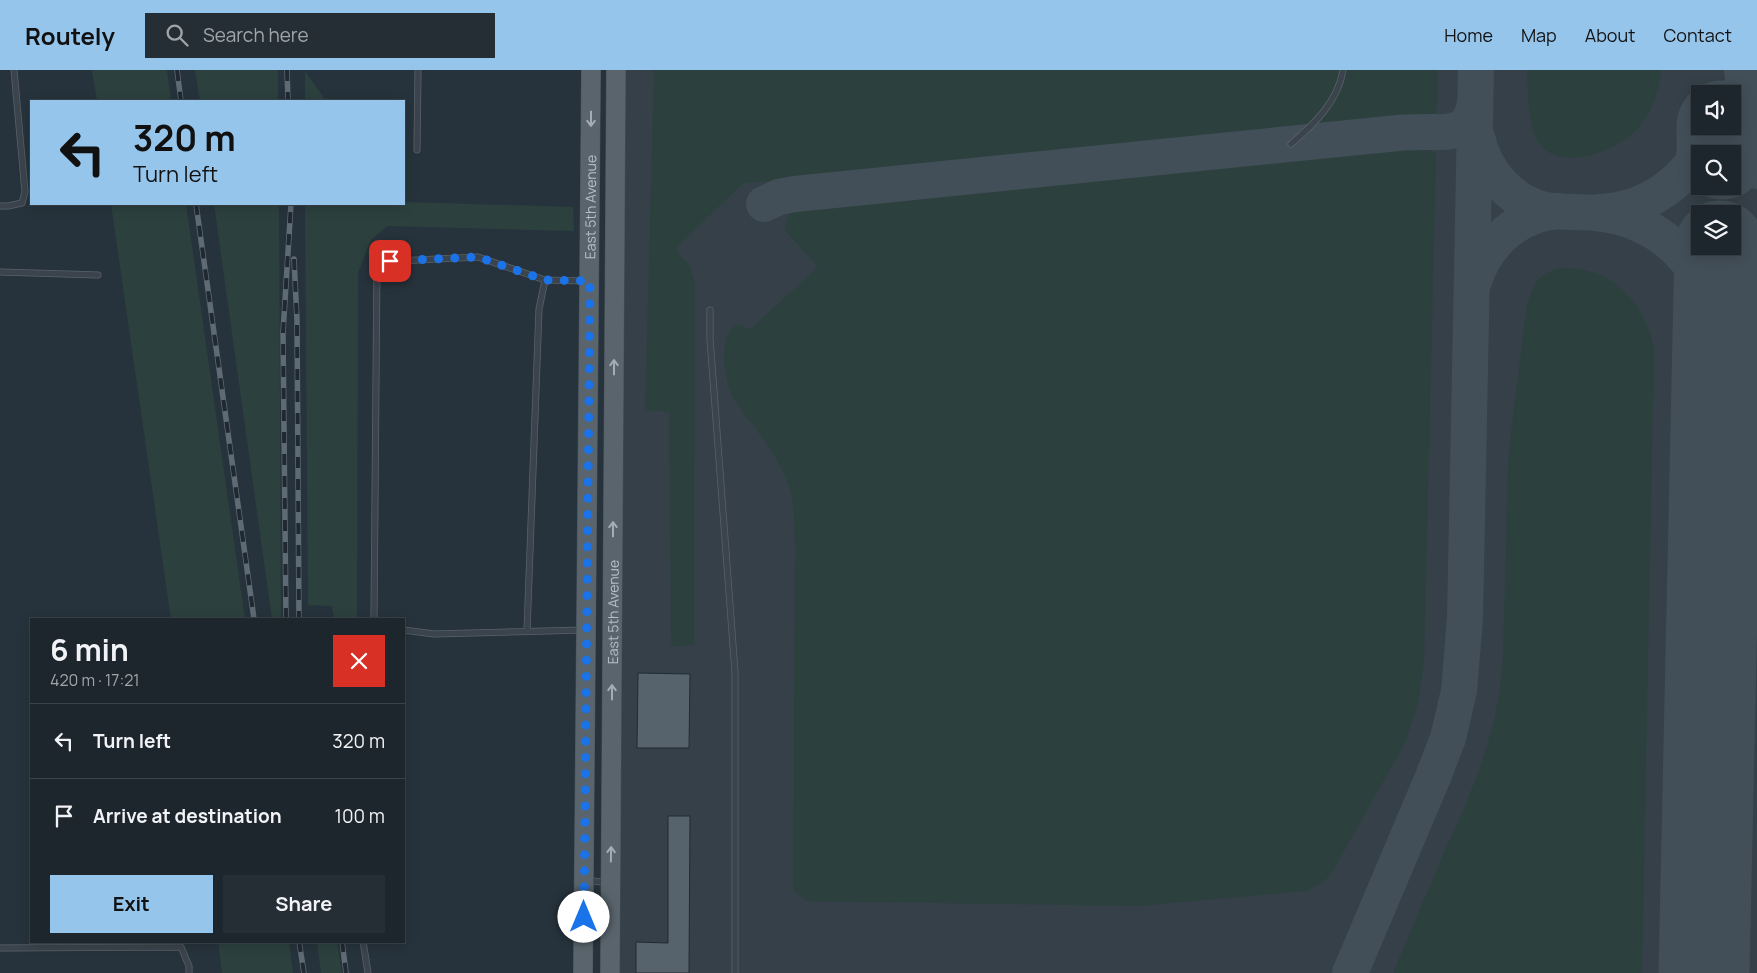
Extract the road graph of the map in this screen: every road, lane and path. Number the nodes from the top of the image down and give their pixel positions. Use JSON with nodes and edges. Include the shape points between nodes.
{"nodes":[{"id":1,"x":14,"y":70,"type":"edge"},
{"id":2,"x":418,"y":70,"type":"edge"},
{"id":3,"x":592,"y":70,"type":"edge"},
{"id":4,"x":616,"y":70,"type":"edge"},
{"id":5,"x":1342,"y":70,"type":"edge"},
{"id":6,"x":1291,"y":144,"type":"dead end"},
{"id":7,"x":417,"y":150,"type":"dead end"},
{"id":8,"x":0,"y":206,"type":"edge"},
{"id":9,"x":0,"y":272,"type":"edge"},
{"id":10,"x":98,"y":275,"type":"dead end"},
{"id":11,"x":545,"y":280,"type":"junction"},
{"id":12,"x":590,"y":281,"type":"junction"},
{"id":13,"x":710,"y":310,"type":"dead end"},
{"id":14,"x":374,"y":618,"type":"edge"},
{"id":15,"x":405,"y":630,"type":"edge"},
{"id":16,"x":586,"y":630,"type":"junction"},
{"id":17,"x":528,"y":631,"type":"junction"},
{"id":18,"x":584,"y":879,"type":"junction"},
{"id":19,"x":611,"y":883,"type":"junction"},
{"id":20,"x":363,"y":943,"type":"edge"},
{"id":21,"x":0,"y":948,"type":"edge"},
{"id":22,"x":188,"y":973,"type":"edge"},
{"id":23,"x":368,"y":973,"type":"edge"},
{"id":24,"x":583,"y":973,"type":"edge"},
{"id":25,"x":610,"y":973,"type":"edge"},
{"id":26,"x":734,"y":973,"type":"edge"}],
"edges":[{"from":1,"to":8,"type":"lane","via":[[26,192],[22,203]]},
{"from":2,"to":7,"type":"lane"},
{"from":3,"to":12,"type":"main road","name":"East 5th Avenue","one_way":true},
{"from":19,"to":4,"type":"main road","name":"East 5th Avenue","one_way":true},
{"from":5,"to":6,"type":"lane","via":[[1331,102],[1321,117]]},
{"from":9,"to":10,"type":"lane"},
{"from":11,"to":12,"type":"lane"},
{"from":11,"to":14,"type":"lane","via":[[478,257],[377,262]]},
{"from":11,"to":17,"type":"lane","via":[[539,309]]},
{"from":12,"to":16,"type":"main road","name":"East 5th Avenue"},
{"from":13,"to":26,"type":"lane","via":[[735,672]]},
{"from":15,"to":17,"type":"lane","via":[[434,634]]},
{"from":16,"to":17,"type":"lane"},
{"from":16,"to":18,"type":"main road","name":"East 5th Avenue"},
{"from":18,"to":19,"type":"lane"},
{"from":18,"to":24,"type":"main road","name":"East 5th Avenue"},
{"from":19,"to":25,"type":"main road","name":"East 5th Avenue"},
{"from":20,"to":23,"type":"lane"},
{"from":21,"to":22,"type":"lane","via":[[181,947],[189,966]]}]}
